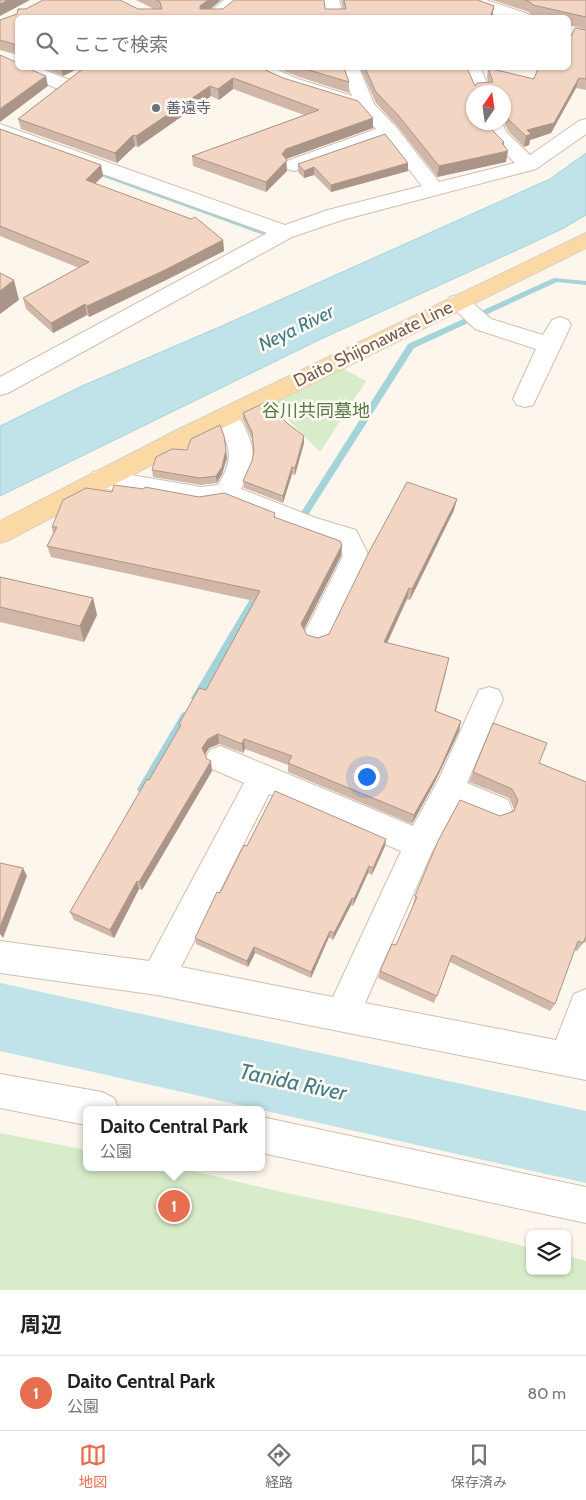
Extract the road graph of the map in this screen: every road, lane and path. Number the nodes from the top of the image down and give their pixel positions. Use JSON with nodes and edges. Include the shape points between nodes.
{"nodes":[{"id":1,"x":235,"y":0,"type":"edge"},
{"id":2,"x":330,"y":0,"type":"edge"},
{"id":3,"x":469,"y":0,"type":"edge"},
{"id":4,"x":214,"y":15,"type":"edge"},
{"id":5,"x":335,"y":15,"type":"edge"},
{"id":6,"x":513,"y":15,"type":"edge"},
{"id":7,"x":571,"y":31,"type":"edge"},
{"id":8,"x":586,"y":35,"type":"edge"},
{"id":9,"x":36,"y":70,"type":"edge"},
{"id":10,"x":264,"y":70,"type":"edge"},
{"id":11,"x":351,"y":70,"type":"edge"},
{"id":12,"x":473,"y":70,"type":"edge"},
{"id":13,"x":478,"y":85,"type":"edge"},
{"id":14,"x":49,"y":96,"type":"edge"},
{"id":15,"x":364,"y":106,"type":"junction"},
{"id":16,"x":586,"y":125,"type":"edge"},
{"id":17,"x":495,"y":130,"type":"edge"},
{"id":18,"x":389,"y":131,"type":"junction"},
{"id":19,"x":5,"y":132,"type":"edge"},
{"id":20,"x":294,"y":165,"type":"dead end"},
{"id":21,"x":529,"y":165,"type":"junction"},
{"id":22,"x":435,"y":190,"type":"junction"},
{"id":23,"x":285,"y":232,"type":"junction"},
{"id":24,"x":586,"y":240,"type":"edge"},
{"id":25,"x":257,"y":247,"type":"junction"},
{"id":26,"x":458,"y":302,"type":"junction"},
{"id":27,"x":0,"y":387,"type":"edge"},
{"id":28,"x":525,"y":399,"type":"dead end"},
{"id":29,"x":227,"y":416,"type":"junction"},
{"id":30,"x":102,"y":480,"type":"junction"},
{"id":31,"x":226,"y":493,"type":"junction"},
{"id":32,"x":0,"y":533,"type":"edge"},
{"id":33,"x":318,"y":636,"type":"edge"},
{"id":34,"x":489,"y":699,"type":"dead end"},
{"id":35,"x":220,"y":759,"type":"dead end"},
{"id":36,"x":263,"y":776,"type":"junction"},
{"id":37,"x":449,"y":790,"type":"junction"},
{"id":38,"x":497,"y":810,"type":"dead end"},
{"id":39,"x":420,"y":844,"type":"junction"},
{"id":40,"x":0,"y":956,"type":"edge"},
{"id":41,"x":158,"y":979,"type":"junction"},
{"id":42,"x":586,"y":1006,"type":"edge"},
{"id":43,"x":342,"y":1016,"type":"junction"},
{"id":44,"x":576,"y":1060,"type":"edge"},
{"id":45,"x":0,"y":1091,"type":"edge"},
{"id":46,"x":83,"y":1106,"type":"edge"},
{"id":47,"x":265,"y":1136,"type":"edge"},
{"id":48,"x":586,"y":1205,"type":"edge"}],
"edges":[{"from":1,"to":4,"type":"street"},
{"from":2,"to":5,"type":"street"},
{"from":3,"to":6,"type":"street"},
{"from":7,"to":8,"type":"street"},
{"from":9,"to":14,"type":"street","via":[[70,81]]},
{"from":10,"to":15,"type":"street"},
{"from":11,"to":15,"type":"street"},
{"from":12,"to":13,"type":"street"},
{"from":15,"to":18,"type":"street"},
{"from":16,"to":21,"type":"street"},
{"from":17,"to":21,"type":"street"},
{"from":18,"to":20,"type":"street"},
{"from":18,"to":22,"type":"street"},
{"from":19,"to":23,"type":"street"},
{"from":19,"to":25,"type":"street","via":[[240,234]]},
{"from":21,"to":22,"type":"street"},
{"from":22,"to":23,"type":"street","via":[[335,215]]},
{"from":23,"to":25,"type":"street"},
{"from":24,"to":26,"type":"main road","name":"Daito Shijonawate Line"},
{"from":25,"to":27,"type":"street"},
{"from":26,"to":28,"type":"street","via":[[483,324],[509,334],[554,335]]},
{"from":26,"to":29,"type":"main road","name":"Daito Shijonawate Line"},
{"from":29,"to":30,"type":"main road","name":"Daito Shijonawate Line"},
{"from":29,"to":31,"type":"street","via":[[242,449],[239,472]]},
{"from":30,"to":31,"type":"street","via":[[200,497]]},
{"from":30,"to":32,"type":"main road","name":"Daito Shijonawate Line"},
{"from":31,"to":33,"type":"street","via":[[347,537],[356,556]]},
{"from":34,"to":37,"type":"street"},
{"from":35,"to":36,"type":"street"},
{"from":36,"to":39,"type":"street"},
{"from":36,"to":41,"type":"street"},
{"from":37,"to":38,"type":"street"},
{"from":37,"to":39,"type":"street"},
{"from":39,"to":43,"type":"street"},
{"from":40,"to":41,"type":"street"},
{"from":41,"to":43,"type":"street"},
{"from":42,"to":44,"type":"street"},
{"from":43,"to":44,"type":"street"},
{"from":45,"to":46,"type":"street"},
{"from":47,"to":48,"type":"street"}]}
